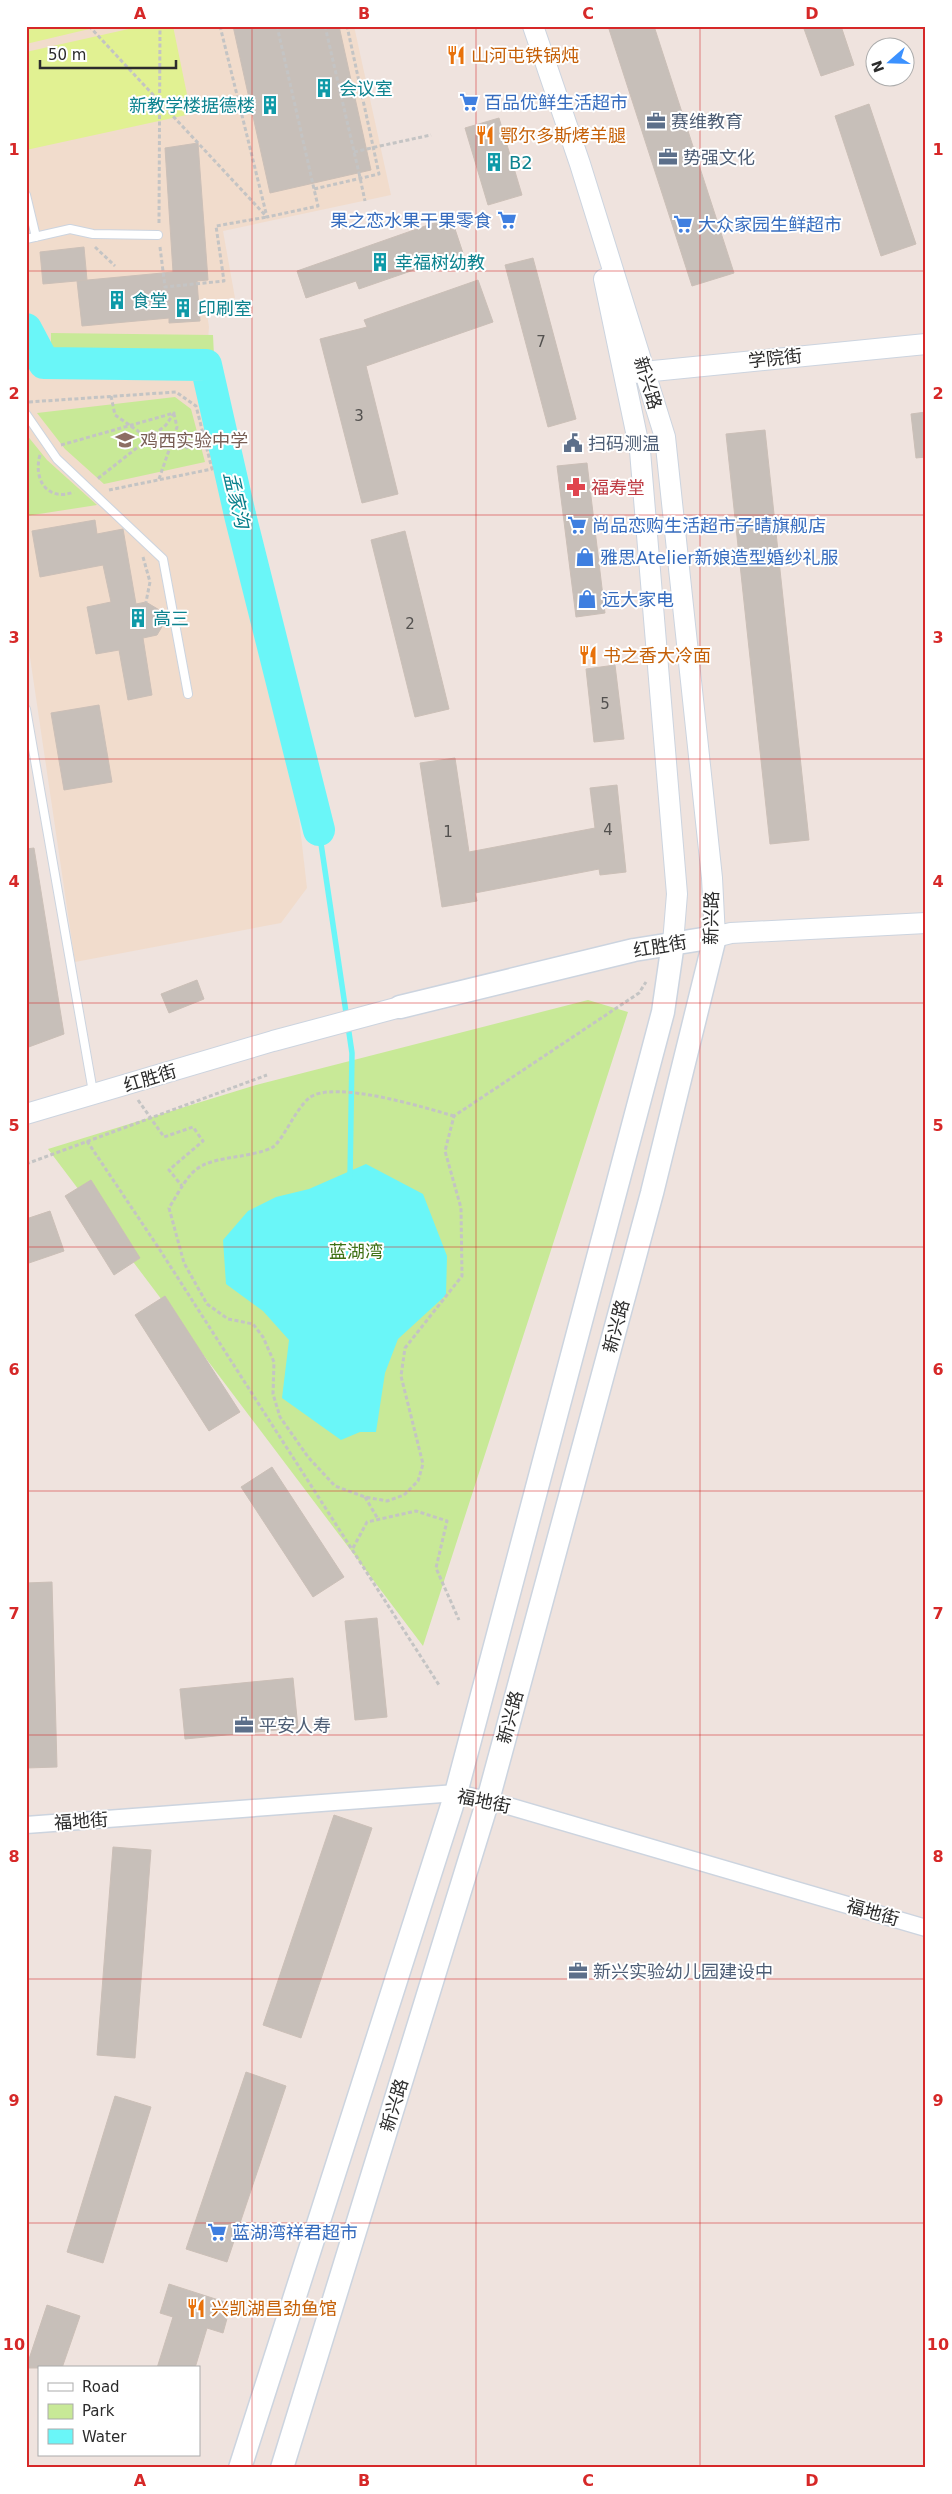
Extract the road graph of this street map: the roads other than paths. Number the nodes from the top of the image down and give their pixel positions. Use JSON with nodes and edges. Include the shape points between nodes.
{"nodes":[{"id":1,"x":533,"y":26,"type":"edge"},
{"id":2,"x":580,"y":164,"type":"junction"},
{"id":3,"x":26,"y":196,"type":"edge"},
{"id":4,"x":158,"y":235,"type":"road end"},
{"id":5,"x":36,"y":237,"type":"junction"},
{"id":6,"x":26,"y":239,"type":"edge"},
{"id":7,"x":926,"y":344,"type":"edge"},
{"id":8,"x":644,"y":371,"type":"junction"},
{"id":9,"x":624,"y":374,"type":"junction"},
{"id":10,"x":26,"y":414,"type":"edge"},
{"id":11,"x":188,"y":694,"type":"dead end"},
{"id":12,"x":26,"y":709,"type":"edge"},
{"id":13,"x":926,"y":923,"type":"edge"},
{"id":14,"x":715,"y":937,"type":"junction"},
{"id":15,"x":673,"y":943,"type":"junction"},
{"id":16,"x":400,"y":1007,"type":"joint"},
{"id":17,"x":94,"y":1094,"type":"junction"},
{"id":18,"x":26,"y":1114,"type":"edge"},
{"id":19,"x":456,"y":1793,"type":"junction"},
{"id":20,"x":488,"y":1800,"type":"junction"},
{"id":21,"x":26,"y":1825,"type":"edge"},
{"id":22,"x":926,"y":1928,"type":"edge"},
{"id":23,"x":240,"y":2468,"type":"edge"},
{"id":24,"x":282,"y":2468,"type":"edge"}],
"edges":[{"from":1,"to":2,"type":"street","name":"新兴路"},
{"from":2,"to":8,"type":"street","name":"新兴路"},
{"from":2,"to":9,"type":"street","name":"新兴路"},
{"from":3,"to":5,"type":"lane"},
{"from":4,"to":5,"type":"lane","via":[[93,234],[70,229]]},
{"from":5,"to":6,"type":"lane"},
{"from":7,"to":8,"type":"street","name":"学院街"},
{"from":8,"to":9,"type":"street","name":"学院街"},
{"from":8,"to":14,"type":"street","name":"新兴路","via":[[665,437],[712,878]]},
{"from":9,"to":15,"type":"street","name":"新兴路","via":[[640,451],[677,894]]},
{"from":10,"to":11,"type":"lane","via":[[57,459],[163,559]]},
{"from":12,"to":17,"type":"lane"},
{"from":13,"to":14,"type":"street","name":"红胜街","via":[[731,933]]},
{"from":14,"to":15,"type":"main road","name":"红胜街"},
{"from":14,"to":20,"type":"main road","name":"新兴路","via":[[652,1193]]},
{"from":15,"to":16,"type":"main road","name":"红胜街"},
{"from":15,"to":19,"type":"main road","name":"新兴路","via":[[663,1012]]},
{"from":16,"to":17,"type":"street","name":"红胜街"},
{"from":17,"to":18,"type":"street","name":"红胜街"},
{"from":19,"to":20,"type":"street","name":"福地街"},
{"from":19,"to":21,"type":"street","name":"福地街"},
{"from":19,"to":23,"type":"main road","name":"新兴路"},
{"from":20,"to":22,"type":"street","name":"福地街"},
{"from":20,"to":24,"type":"main road","name":"新兴路"}]}
